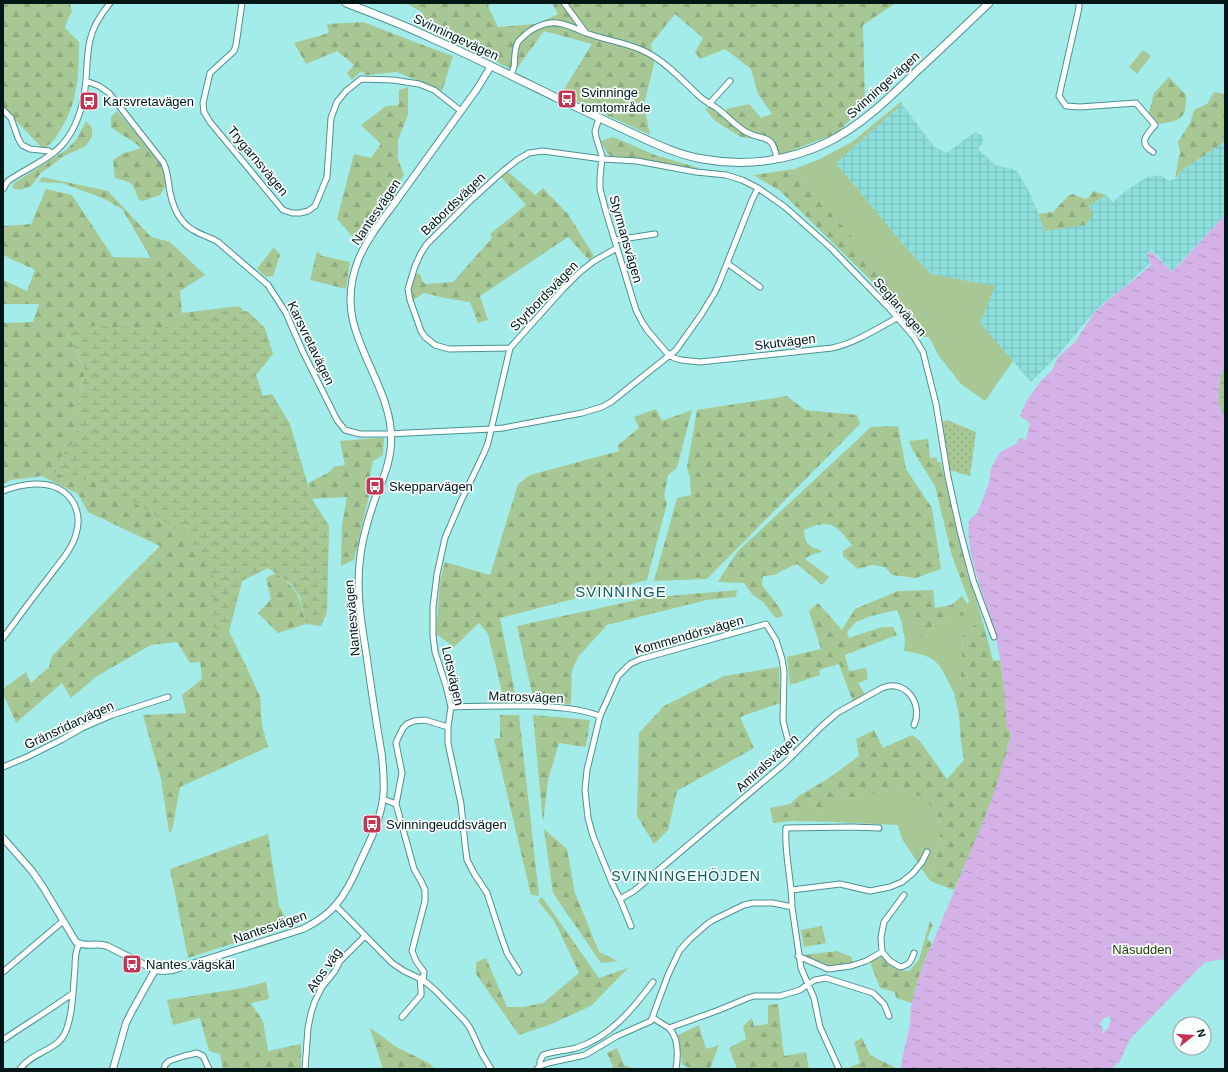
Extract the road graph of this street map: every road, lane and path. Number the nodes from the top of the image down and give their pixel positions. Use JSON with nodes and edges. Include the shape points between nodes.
{"nodes":[{"id":1,"x":110,"y":3,"type":"edge"},
{"id":2,"x":242,"y":3,"type":"edge"},
{"id":3,"x":346,"y":3,"type":"edge"},
{"id":4,"x":564,"y":3,"type":"edge"},
{"id":5,"x":989,"y":3,"type":"edge"},
{"id":6,"x":1079,"y":3,"type":"edge"},
{"id":7,"x":586,"y":33,"type":"junction"},
{"id":8,"x":491,"y":66,"type":"junction"},
{"id":9,"x":510,"y":75,"type":"junction"},
{"id":10,"x":86,"y":81,"type":"junction"},
{"id":11,"x":730,"y":81,"type":"dead end"},
{"id":12,"x":709,"y":104,"type":"junction"},
{"id":13,"x":3,"y":110,"type":"edge"},
{"id":14,"x":461,"y":111,"type":"junction"},
{"id":15,"x":599,"y":118,"type":"junction"},
{"id":16,"x":1153,"y":152,"type":"dead end"},
{"id":17,"x":52,"y":154,"type":"junction"},
{"id":18,"x":602,"y":159,"type":"junction"},
{"id":19,"x":777,"y":159,"type":"junction"},
{"id":20,"x":758,"y":188,"type":"junction"},
{"id":21,"x":3,"y":189,"type":"edge"},
{"id":22,"x":655,"y":234,"type":"dead end"},
{"id":23,"x":615,"y":240,"type":"junction"},
{"id":24,"x":617,"y":248,"type":"junction"},
{"id":25,"x":727,"y":263,"type":"junction"},
{"id":26,"x":760,"y":287,"type":"dead end"},
{"id":27,"x":897,"y":318,"type":"junction"},
{"id":28,"x":510,"y":348,"type":"junction"},
{"id":29,"x":670,"y":355,"type":"junction"},
{"id":30,"x":492,"y":429,"type":"junction"},
{"id":31,"x":392,"y":434,"type":"junction"},
{"id":32,"x":3,"y":491,"type":"edge"},
{"id":33,"x":994,"y":637,"type":"dead end"},
{"id":34,"x":3,"y":638,"type":"edge"},
{"id":35,"x":168,"y":697,"type":"dead end"},
{"id":36,"x":451,"y":707,"type":"junction"},
{"id":37,"x":600,"y":716,"type":"junction"},
{"id":38,"x":914,"y":725,"type":"dead end"},
{"id":39,"x":448,"y":727,"type":"junction"},
{"id":40,"x":792,"y":756,"type":"junction"},
{"id":41,"x":3,"y":767,"type":"edge"},
{"id":42,"x":383,"y":799,"type":"junction"},
{"id":43,"x":396,"y":804,"type":"junction"},
{"id":44,"x":879,"y":828,"type":"dead end"},
{"id":45,"x":3,"y":838,"type":"edge"},
{"id":46,"x":927,"y":852,"type":"dead end"},
{"id":47,"x":792,"y":890,"type":"junction"},
{"id":48,"x":904,"y":895,"type":"dead end"},
{"id":49,"x":620,"y":900,"type":"junction"},
{"id":50,"x":335,"y":906,"type":"junction"},
{"id":51,"x":792,"y":907,"type":"junction"},
{"id":52,"x":63,"y":921,"type":"junction"},
{"id":53,"x":631,"y":926,"type":"dead end"},
{"id":54,"x":365,"y":936,"type":"junction"},
{"id":55,"x":78,"y":944,"type":"junction"},
{"id":56,"x":882,"y":952,"type":"junction"},
{"id":57,"x":914,"y":953,"type":"dead end"},
{"id":58,"x":798,"y":956,"type":"junction"},
{"id":59,"x":155,"y":970,"type":"junction"},
{"id":60,"x":3,"y":972,"type":"edge"},
{"id":61,"x":519,"y":972,"type":"dead end"},
{"id":62,"x":422,"y":979,"type":"junction"},
{"id":63,"x":653,"y":982,"type":"dead end"},
{"id":64,"x":808,"y":984,"type":"junction"},
{"id":65,"x":73,"y":993,"type":"junction"},
{"id":66,"x":889,"y":1016,"type":"dead end"},
{"id":67,"x":402,"y":1017,"type":"dead end"},
{"id":68,"x":653,"y":1018,"type":"junction"},
{"id":69,"x":669,"y":1028,"type":"junction"},
{"id":70,"x":3,"y":1040,"type":"edge"},
{"id":71,"x":538,"y":1067,"type":"edge"},
{"id":72,"x":20,"y":1069,"type":"edge"},
{"id":73,"x":113,"y":1069,"type":"edge"},
{"id":74,"x":164,"y":1069,"type":"edge"},
{"id":75,"x":209,"y":1069,"type":"edge"},
{"id":76,"x":305,"y":1069,"type":"edge"},
{"id":77,"x":491,"y":1069,"type":"edge"},
{"id":78,"x":676,"y":1069,"type":"edge"},
{"id":79,"x":839,"y":1069,"type":"edge"}],
"edges":[{"from":1,"to":10,"type":"street","via":[[97,21],[90,39]]},
{"from":2,"to":14,"type":"street","name":"Trygarnsvägen","via":[[234,51],[210,73],[203,103],[204,112],[283,210],[300,213],[315,206],[328,177],[331,118],[337,102],[346,90],[361,79],[393,80],[428,87]]},
{"from":3,"to":8,"type":"main road","name":"Svinningevägen"},
{"from":4,"to":7,"type":"street"},
{"from":5,"to":19,"type":"main road","name":"Svinningevägen","via":[[861,122],[827,142]]},
{"from":6,"to":16,"type":"street","via":[[1059,96],[1066,106],[1136,103],[1155,124],[1144,144]]},
{"from":7,"to":9,"type":"street","name":"Svinningevägen","via":[[569,25],[556,23],[547,22],[538,26],[518,42],[514,68]]},
{"from":7,"to":12,"type":"street","name":"Svinningevägen","via":[[644,51],[672,69]]},
{"from":8,"to":9,"type":"main road","name":"Svinningevägen"},
{"from":8,"to":14,"type":"street","name":"Nantesvägen"},
{"from":9,"to":15,"type":"main road","name":"Svinningevägen"},
{"from":10,"to":17,"type":"street","via":[[83,103],[75,126],[68,138]]},
{"from":10,"to":31,"type":"street","name":"Karsvretavägen","via":[[109,93],[162,162],[172,201],[184,224],[218,242],[268,285],[286,313],[302,352],[337,420],[345,430],[360,434]]},
{"from":11,"to":12,"type":"street"},
{"from":12,"to":19,"type":"street","name":"Svinningevägen","via":[[745,131],[772,142]]},
{"from":13,"to":17,"type":"street","via":[[11,118],[22,145],[50,151]]},
{"from":14,"to":31,"type":"street","name":"Nantesvägen","via":[[372,235],[359,258],[352,281],[350,297],[354,325],[386,406]]},
{"from":15,"to":18,"type":"street","name":"Styrmansvägen","via":[[595,134]]},
{"from":15,"to":19,"type":"main road","name":"Svinningevägen","via":[[664,148],[704,160],[761,162]]},
{"from":17,"to":21,"type":"street","via":[[14,176]]},
{"from":18,"to":20,"type":"street","name":"Seglarvägen","via":[[637,161],[726,175]]},
{"from":18,"to":23,"type":"street","name":"Styrmansvägen","via":[[600,189]]},
{"from":18,"to":28,"type":"street","name":"Babordsvägen","via":[[545,152],[526,155],[502,172],[469,202],[431,240],[418,258],[408,293],[419,325],[430,342],[449,349]]},
{"from":20,"to":25,"type":"street"},
{"from":20,"to":27,"type":"street","name":"Seglarvägen","via":[[785,207],[818,236]]},
{"from":22,"to":23,"type":"street"},
{"from":23,"to":24,"type":"street","name":"Styrmansvägen"},
{"from":24,"to":28,"type":"street","name":"Styrbordsvägen","via":[[580,272]]},
{"from":24,"to":29,"type":"street","name":"Styrmansvägen","via":[[638,315],[648,331]]},
{"from":25,"to":26,"type":"street"},
{"from":25,"to":29,"type":"street","via":[[715,292],[701,315]]},
{"from":27,"to":29,"type":"street","name":"Skutvägen","via":[[858,339],[832,348],[700,362],[686,361]]},
{"from":27,"to":33,"type":"street","name":"Seglarvägen","via":[[923,352],[936,404],[960,531],[973,580]]},
{"from":28,"to":30,"type":"street","name":"Lotsvägen"},
{"from":29,"to":30,"type":"street","via":[[602,407]]},
{"from":30,"to":31,"type":"street"},
{"from":30,"to":36,"type":"street","name":"Lotsvägen","via":[[484,453],[445,538],[437,574],[433,636]]},
{"from":31,"to":42,"type":"street","name":"Nantesvägen","via":[[388,465],[363,540],[358,582],[382,756]]},
{"from":32,"to":34,"type":"street","via":[[29,485],[44,484],[56,487],[72,500],[78,523],[74,539],[64,556]]},
{"from":35,"to":41,"type":"street","name":"Gränsridarvägen","via":[[112,715]]},
{"from":36,"to":37,"type":"street","name":"Matrosvägen","via":[[558,707]]},
{"from":36,"to":39,"type":"street","name":"Lotsvägen"},
{"from":37,"to":40,"type":"street","name":"Kommendörsvägen","via":[[618,676],[630,664],[766,624],[776,640],[784,667],[783,721]]},
{"from":37,"to":49,"type":"street","name":"Kommendörsvägen","via":[[587,770],[586,802],[597,846]]},
{"from":38,"to":40,"type":"street","name":"Amiralsvägen","via":[[917,708],[913,697],[900,688],[885,686],[837,713]]},
{"from":39,"to":43,"type":"street","via":[[421,720],[411,722],[403,728],[396,743],[402,773]]},
{"from":39,"to":61,"type":"street","name":"Lotsvägen","via":[[450,752],[463,814],[467,860],[487,893],[501,936]]},
{"from":40,"to":49,"type":"street","name":"Amiralsvägen","via":[[634,891]]},
{"from":42,"to":43,"type":"street"},
{"from":42,"to":50,"type":"street","name":"Nantesvägen","via":[[370,843],[351,882]]},
{"from":43,"to":62,"type":"street","via":[[414,869],[425,890],[426,901],[412,951],[424,972]]},
{"from":44,"to":47,"type":"street","via":[[786,828]]},
{"from":45,"to":52,"type":"street","via":[[32,871]]},
{"from":46,"to":47,"type":"street","via":[[913,873],[890,887],[870,892],[840,884]]},
{"from":47,"to":51,"type":"street"},
{"from":48,"to":56,"type":"street","via":[[884,922]]},
{"from":49,"to":53,"type":"street","name":"Kommendörsvägen"},
{"from":50,"to":54,"type":"street"},
{"from":50,"to":59,"type":"street","name":"Nantesvägen","via":[[303,929],[173,970]]},
{"from":51,"to":58,"type":"street"},
{"from":51,"to":68,"type":"street","via":[[773,902],[753,903],[744,905],[706,925],[680,950]]},
{"from":52,"to":55,"type":"street"},
{"from":52,"to":60,"type":"street"},
{"from":54,"to":62,"type":"street","via":[[398,968]]},
{"from":54,"to":76,"type":"street","name":"Atos väg","via":[[340,961],[322,986],[315,1001],[308,1028]]},
{"from":55,"to":59,"type":"street","via":[[107,946]]},
{"from":55,"to":65,"type":"street"},
{"from":56,"to":57,"type":"street","via":[[900,967],[906,966]]},
{"from":56,"to":58,"type":"street","via":[[851,966],[828,969]]},
{"from":58,"to":64,"type":"street"},
{"from":59,"to":73,"type":"street","via":[[129,1017]]},
{"from":62,"to":67,"type":"street","via":[[421,995]]},
{"from":62,"to":77,"type":"street","via":[[465,1021]]},
{"from":63,"to":71,"type":"street","via":[[617,1024],[576,1048],[543,1055]]},
{"from":64,"to":66,"type":"street","via":[[828,978],[873,993],[884,1004]]},
{"from":64,"to":69,"type":"street","via":[[800,990],[780,996],[754,996]]},
{"from":64,"to":79,"type":"street","via":[[814,998],[820,1027]]},
{"from":65,"to":70,"type":"street"},
{"from":65,"to":72,"type":"street","via":[[69,1024],[63,1037],[30,1059]]},
{"from":68,"to":69,"type":"street"},
{"from":68,"to":71,"type":"street","via":[[648,1023],[617,1036],[585,1055]]},
{"from":69,"to":78,"type":"street","via":[[674,1035],[677,1048]]},
{"from":74,"to":75,"type":"street","via":[[169,1061],[198,1053],[203,1056]]}]}
